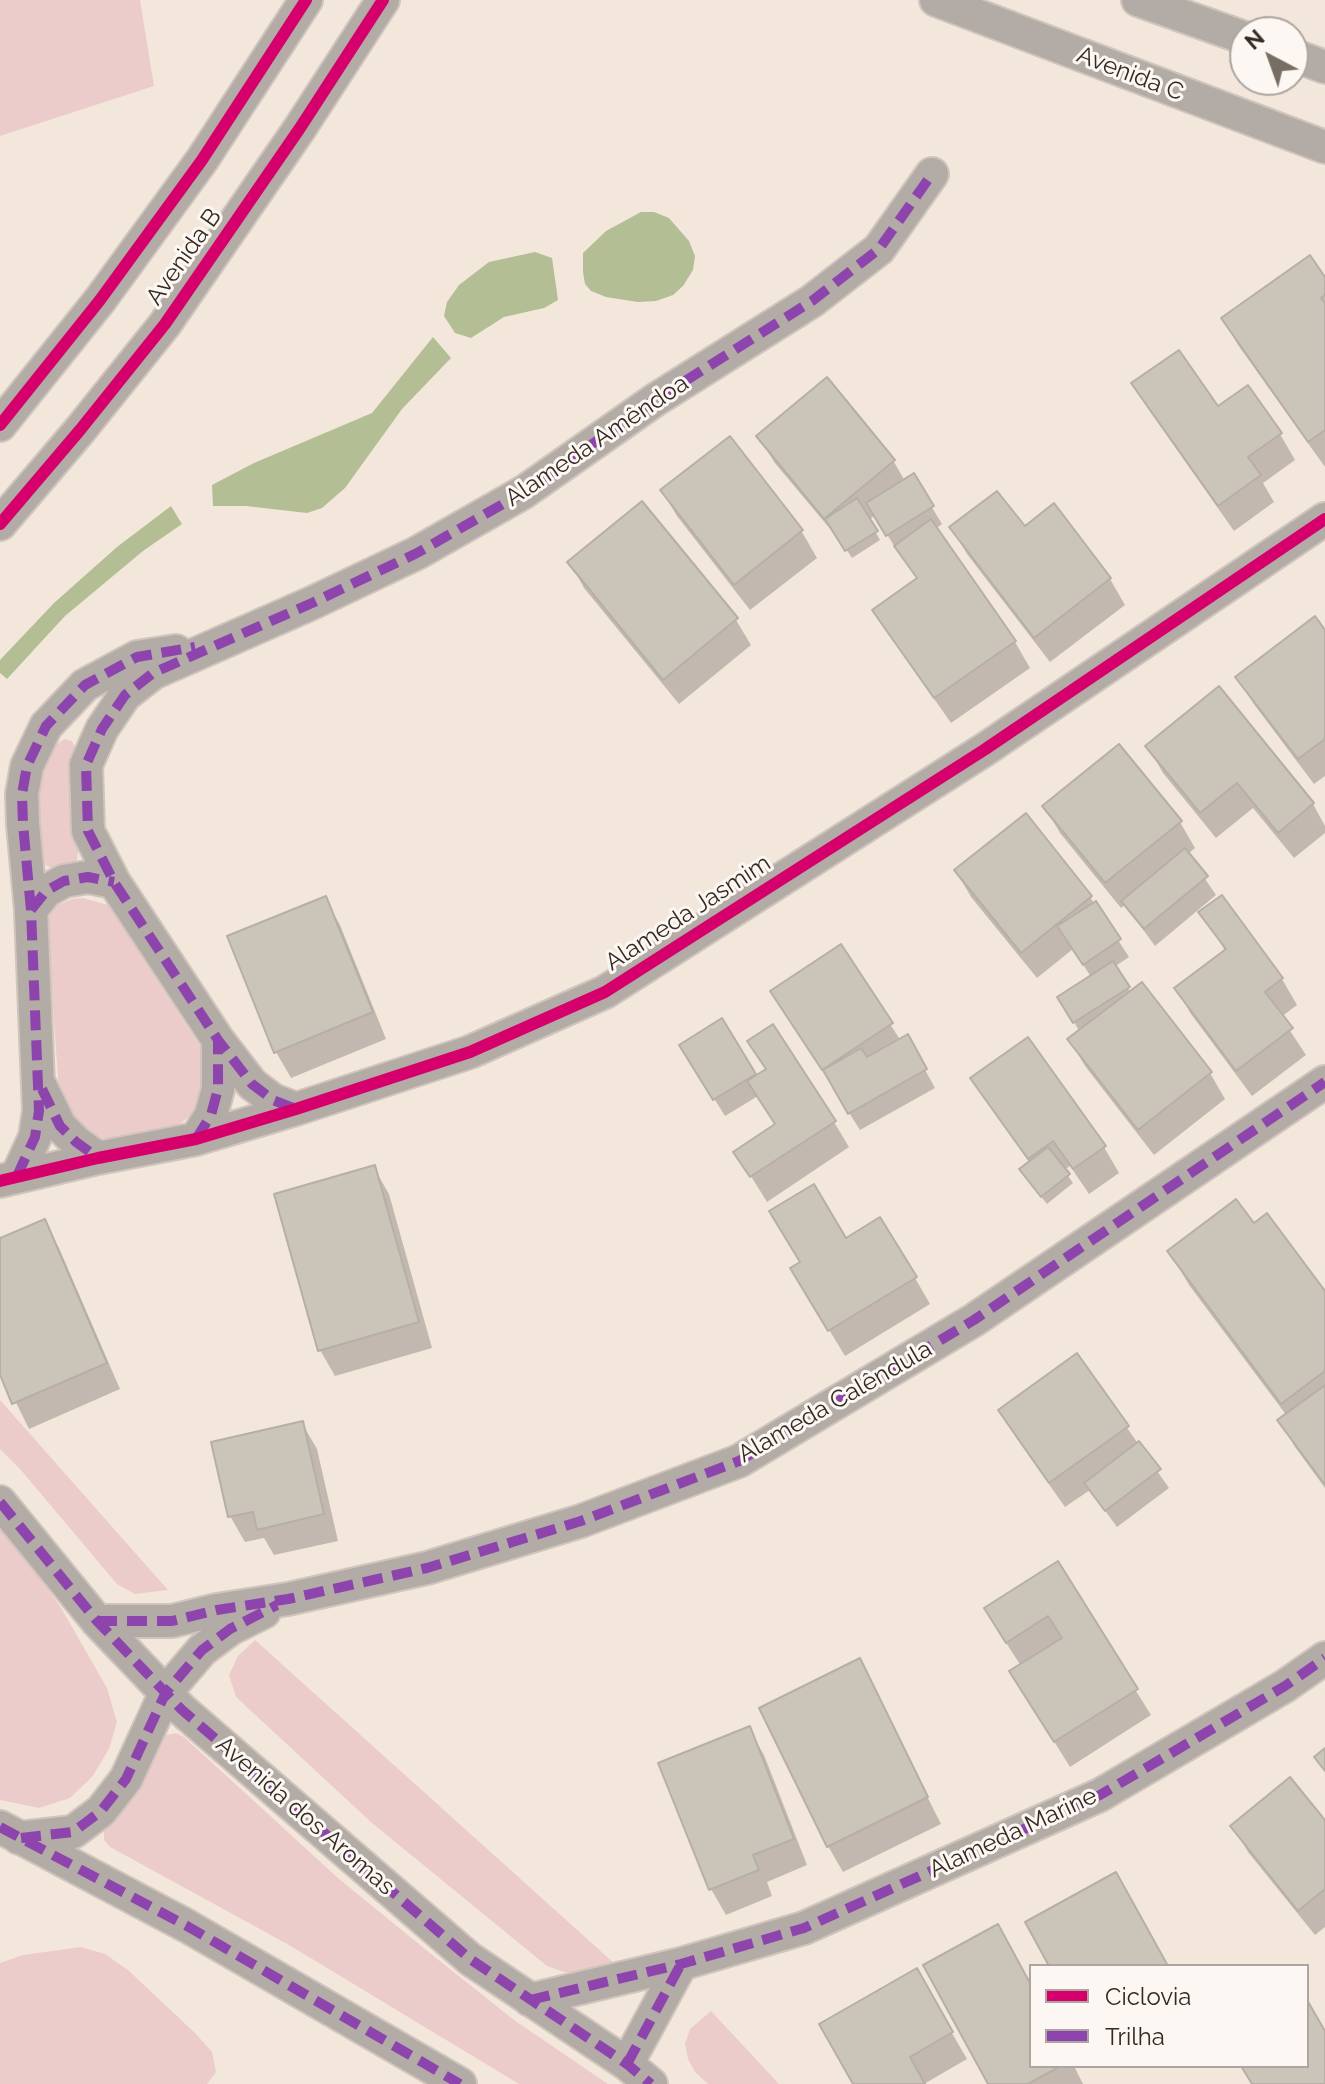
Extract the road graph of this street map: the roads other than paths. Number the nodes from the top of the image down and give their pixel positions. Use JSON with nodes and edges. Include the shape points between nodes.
{"nodes":[{"id":1,"x":306,"y":0,"type":"edge"},
{"id":2,"x":383,"y":0,"type":"edge"},
{"id":3,"x":936,"y":0,"type":"edge"},
{"id":4,"x":1138,"y":0,"type":"edge"},
{"id":5,"x":1229,"y":32,"type":"edge"},
{"id":6,"x":1325,"y":147,"type":"edge"},
{"id":7,"x":932,"y":174,"type":"dead end"},
{"id":8,"x":0,"y":425,"type":"edge"},
{"id":9,"x":1325,"y":519,"type":"edge"},
{"id":10,"x":0,"y":524,"type":"edge"},
{"id":11,"x":215,"y":644,"type":"junction"},
{"id":12,"x":114,"y":882,"type":"junction"},
{"id":13,"x":31,"y":910,"type":"junction"},
{"id":14,"x":218,"y":1040,"type":"junction"},
{"id":15,"x":39,"y":1082,"type":"junction"},
{"id":16,"x":1325,"y":1082,"type":"edge"},
{"id":17,"x":296,"y":1109,"type":"junction"},
{"id":18,"x":196,"y":1139,"type":"junction"},
{"id":19,"x":98,"y":1158,"type":"junction"},
{"id":20,"x":9,"y":1179,"type":"edge"},
{"id":21,"x":0,"y":1502,"type":"edge"},
{"id":22,"x":288,"y":1599,"type":"junction"},
{"id":23,"x":97,"y":1621,"type":"junction"},
{"id":24,"x":1325,"y":1658,"type":"edge"},
{"id":25,"x":166,"y":1692,"type":"junction"},
{"id":26,"x":9,"y":1833,"type":"edge"},
{"id":27,"x":681,"y":1964,"type":"junction"},
{"id":28,"x":530,"y":2000,"type":"junction"},
{"id":29,"x":639,"y":2074,"type":"edge"},
{"id":30,"x":460,"y":2084,"type":"edge"}],
"edges":[{"from":1,"to":8,"type":"street","name":"Avenida B","via":[[193,173]]},
{"from":2,"to":10,"type":"street","name":"Avenida B","via":[[165,324]]},
{"from":3,"to":6,"type":"street","name":"Avenida C"},
{"from":4,"to":5,"type":"street"},
{"from":7,"to":11,"type":"street","name":"Alameda Amêndoa","via":[[879,249],[524,492],[417,553]]},
{"from":9,"to":17,"type":"street","name":"Alameda Jasmim","via":[[984,750],[605,992],[470,1052]]},
{"from":11,"to":12,"type":"street","via":[[153,673],[125,695],[86,765],[88,831]]},
{"from":11,"to":13,"type":"street","via":[[137,657],[85,685],[46,726],[27,766],[22,794]]},
{"from":12,"to":13,"type":"street","via":[[88,877],[64,881],[46,891]]},
{"from":12,"to":14,"type":"street"},
{"from":13,"to":15,"type":"street"},
{"from":14,"to":17,"type":"street","via":[[252,1084]]},
{"from":14,"to":18,"type":"street","via":[[218,1089],[211,1115]]},
{"from":15,"to":19,"type":"street","via":[[60,1126]]},
{"from":15,"to":20,"type":"street","via":[[35,1137]]},
{"from":16,"to":22,"type":"street","name":"Alameda Calêndula","via":[[974,1320],[739,1461],[581,1521],[427,1568]]},
{"from":17,"to":18,"type":"street","name":"Alameda Jasmim"},
{"from":18,"to":19,"type":"street","name":"Alameda Jasmim"},
{"from":19,"to":20,"type":"street","name":"Alameda Jasmim"},
{"from":21,"to":23,"type":"street","name":"Avenida dos Aromas"},
{"from":22,"to":23,"type":"street","name":"Alameda Calêndula","via":[[172,1621]]},
{"from":22,"to":25,"type":"street","name":"Alameda Calêndula","via":[[202,1650]]},
{"from":23,"to":25,"type":"street","name":"Avenida dos Aromas"},
{"from":24,"to":27,"type":"street","name":"Alameda Marine","via":[[1100,1795],[804,1928]]},
{"from":25,"to":26,"type":"street","name":"Alameda Calêndula","via":[[126,1779],[101,1811],[73,1832]]},
{"from":25,"to":28,"type":"street","name":"Avenida dos Aromas","via":[[470,1959]]},
{"from":26,"to":30,"type":"street","via":[[187,1926]]},
{"from":27,"to":28,"type":"street","name":"Alameda Marine"},
{"from":27,"to":29,"type":"street"},
{"from":28,"to":29,"type":"street","name":"Avenida dos Aromas"}]}
